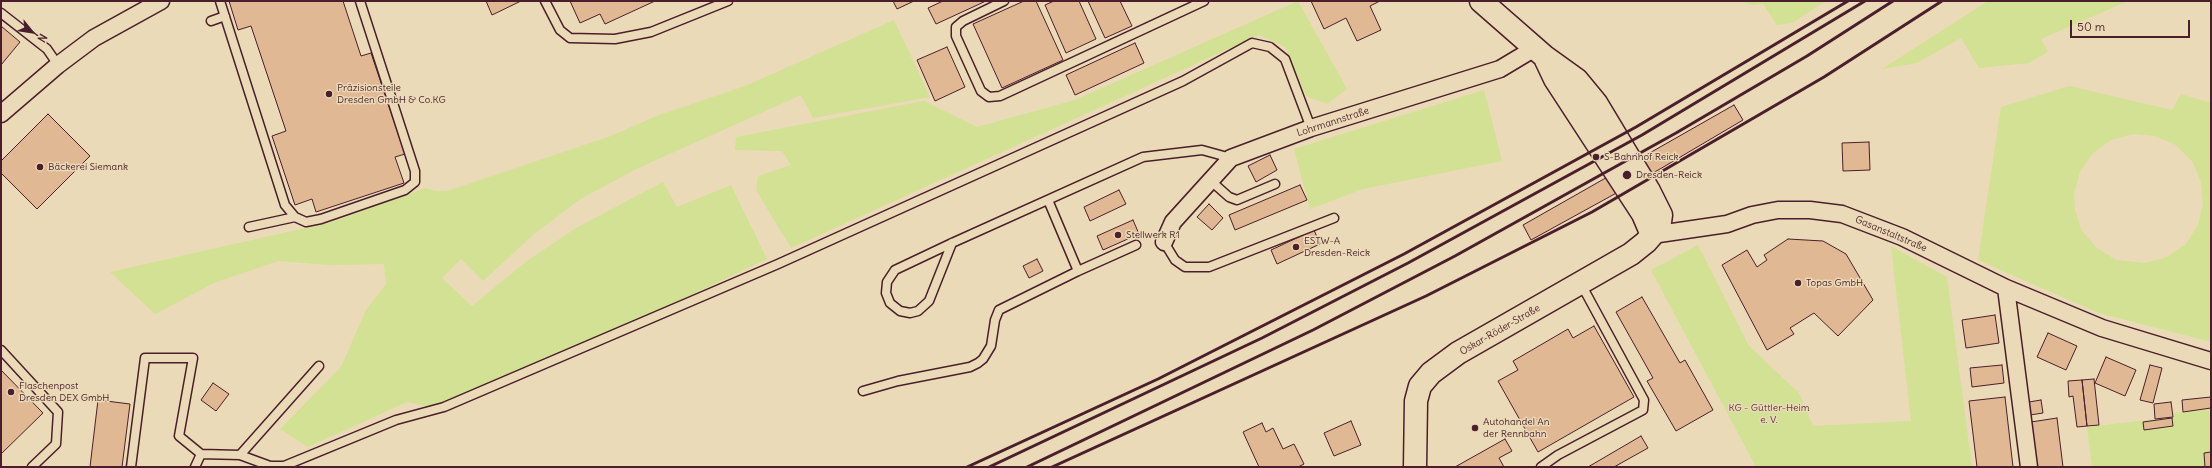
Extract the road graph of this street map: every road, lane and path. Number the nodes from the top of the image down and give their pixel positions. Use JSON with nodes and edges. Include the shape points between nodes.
{"nodes":[{"id":1,"x":160,"y":1,"type":"edge"},
{"id":2,"x":220,"y":1,"type":"edge"},
{"id":3,"x":360,"y":1,"type":"edge"},
{"id":4,"x":545,"y":1,"type":"edge"},
{"id":5,"x":728,"y":1,"type":"edge"},
{"id":6,"x":1004,"y":1,"type":"edge"},
{"id":7,"x":1204,"y":1,"type":"edge"},
{"id":8,"x":1481,"y":1,"type":"edge"},
{"id":9,"x":716,"y":3,"type":"edge"},
{"id":10,"x":1,"y":13,"type":"edge"},
{"id":11,"x":225,"y":16,"type":"junction"},
{"id":12,"x":211,"y":21,"type":"dead end"},
{"id":13,"x":1540,"y":52,"type":"junction"},
{"id":14,"x":58,"y":65,"type":"junction"},
{"id":15,"x":1,"y":114,"type":"edge"},
{"id":16,"x":1311,"y":128,"type":"junction"},
{"id":17,"x":1231,"y":158,"type":"junction"},
{"id":18,"x":1211,"y":181,"type":"junction"},
{"id":19,"x":1275,"y":184,"type":"dead end"},
{"id":20,"x":1048,"y":200,"type":"junction"},
{"id":21,"x":295,"y":217,"type":"junction"},
{"id":22,"x":1334,"y":218,"type":"dead end"},
{"id":23,"x":248,"y":228,"type":"dead end"},
{"id":24,"x":1652,"y":235,"type":"junction"},
{"id":25,"x":1164,"y":242,"type":"joint"},
{"id":26,"x":952,"y":243,"type":"junction"},
{"id":27,"x":1136,"y":245,"type":"dead end"},
{"id":28,"x":1078,"y":271,"type":"junction"},
{"id":29,"x":1581,"y":284,"type":"junction"},
{"id":30,"x":2006,"y":288,"type":"junction"},
{"id":31,"x":1,"y":350,"type":"edge"},
{"id":32,"x":2211,"y":361,"type":"edge"},
{"id":33,"x":319,"y":366,"type":"dead end"},
{"id":34,"x":863,"y":391,"type":"dead end"},
{"id":35,"x":201,"y":454,"type":"junction"},
{"id":36,"x":240,"y":455,"type":"junction"},
{"id":37,"x":32,"y":467,"type":"edge"},
{"id":38,"x":131,"y":467,"type":"edge"},
{"id":39,"x":195,"y":467,"type":"edge"},
{"id":40,"x":1415,"y":467,"type":"edge"},
{"id":41,"x":1541,"y":467,"type":"edge"},
{"id":42,"x":2029,"y":467,"type":"edge"}],
"edges":[{"from":1,"to":14,"type":"street","via":[[94,38]]},
{"from":2,"to":11,"type":"lane"},
{"from":3,"to":21,"type":"lane","via":[[415,171],[415,182],[405,190],[321,219],[306,222]]},
{"from":4,"to":9,"type":"lane","via":[[560,30],[570,38],[616,39],[651,32]]},
{"from":5,"to":9,"type":"lane"},
{"from":6,"to":7,"type":"lane","via":[[956,27],[956,36],[981,91],[989,98],[1000,96]]},
{"from":8,"to":13,"type":"street"},
{"from":10,"to":14,"type":"lane","via":[[47,49]]},
{"from":11,"to":12,"type":"lane"},
{"from":11,"to":21,"type":"lane","via":[[285,205]]},
{"from":13,"to":16,"type":"street","name":"Lohrmannstraße","via":[[1500,70]]},
{"from":13,"to":24,"type":"street","via":[[1577,80],[1596,103],[1619,140],[1661,215],[1658,227]]},
{"from":14,"to":15,"type":"street"},
{"from":16,"to":17,"type":"street","name":"Lohrmannstraße"},
{"from":16,"to":36,"type":"lane","via":[[1285,59],[1270,48],[1252,43],[1183,81],[786,261],[444,407],[396,420],[284,466],[270,466]]},
{"from":17,"to":18,"type":"street","name":"Lohrmannstraße"},
{"from":17,"to":20,"type":"lane","via":[[1202,150],[1143,157]]},
{"from":18,"to":19,"type":"lane","via":[[1224,194],[1237,200]]},
{"from":18,"to":25,"type":"street","name":"Lohrmannstraße","via":[[1173,222]]},
{"from":20,"to":26,"type":"lane"},
{"from":20,"to":28,"type":"lane"},
{"from":21,"to":23,"type":"lane"},
{"from":22,"to":25,"type":"lane","via":[[1209,267],[1185,268],[1175,260]]},
{"from":24,"to":29,"type":"street","name":"Oskar-Röder-Straße","via":[[1631,254]]},
{"from":24,"to":30,"type":"street","name":"Gasanstaltstraße","via":[[1726,224],[1778,210],[1842,214],[1902,237]]},
{"from":26,"to":26,"type":"lane","via":[[895,270],[887,282],[886,293],[890,303],[900,311],[910,313],[918,311],[929,301]]},
{"from":27,"to":28,"type":"lane"},
{"from":28,"to":34,"type":"lane","via":[[999,310],[994,320],[991,346],[978,363]]},
{"from":29,"to":40,"type":"street","name":"Oskar-Röder-Straße","via":[[1458,353],[1431,373],[1420,386],[1416,401]]},
{"from":29,"to":41,"type":"lane","via":[[1644,400],[1643,410],[1558,455]]},
{"from":30,"to":32,"type":"street","name":"Gasanstaltstraße","via":[[2102,328]]},
{"from":30,"to":42,"type":"street"},
{"from":31,"to":37,"type":"lane","via":[[58,412],[56,444]]},
{"from":33,"to":36,"type":"lane"},
{"from":35,"to":36,"type":"lane"},
{"from":35,"to":38,"type":"lane","via":[[179,436],[193,358],[145,358]]},
{"from":35,"to":39,"type":"lane"}]}
